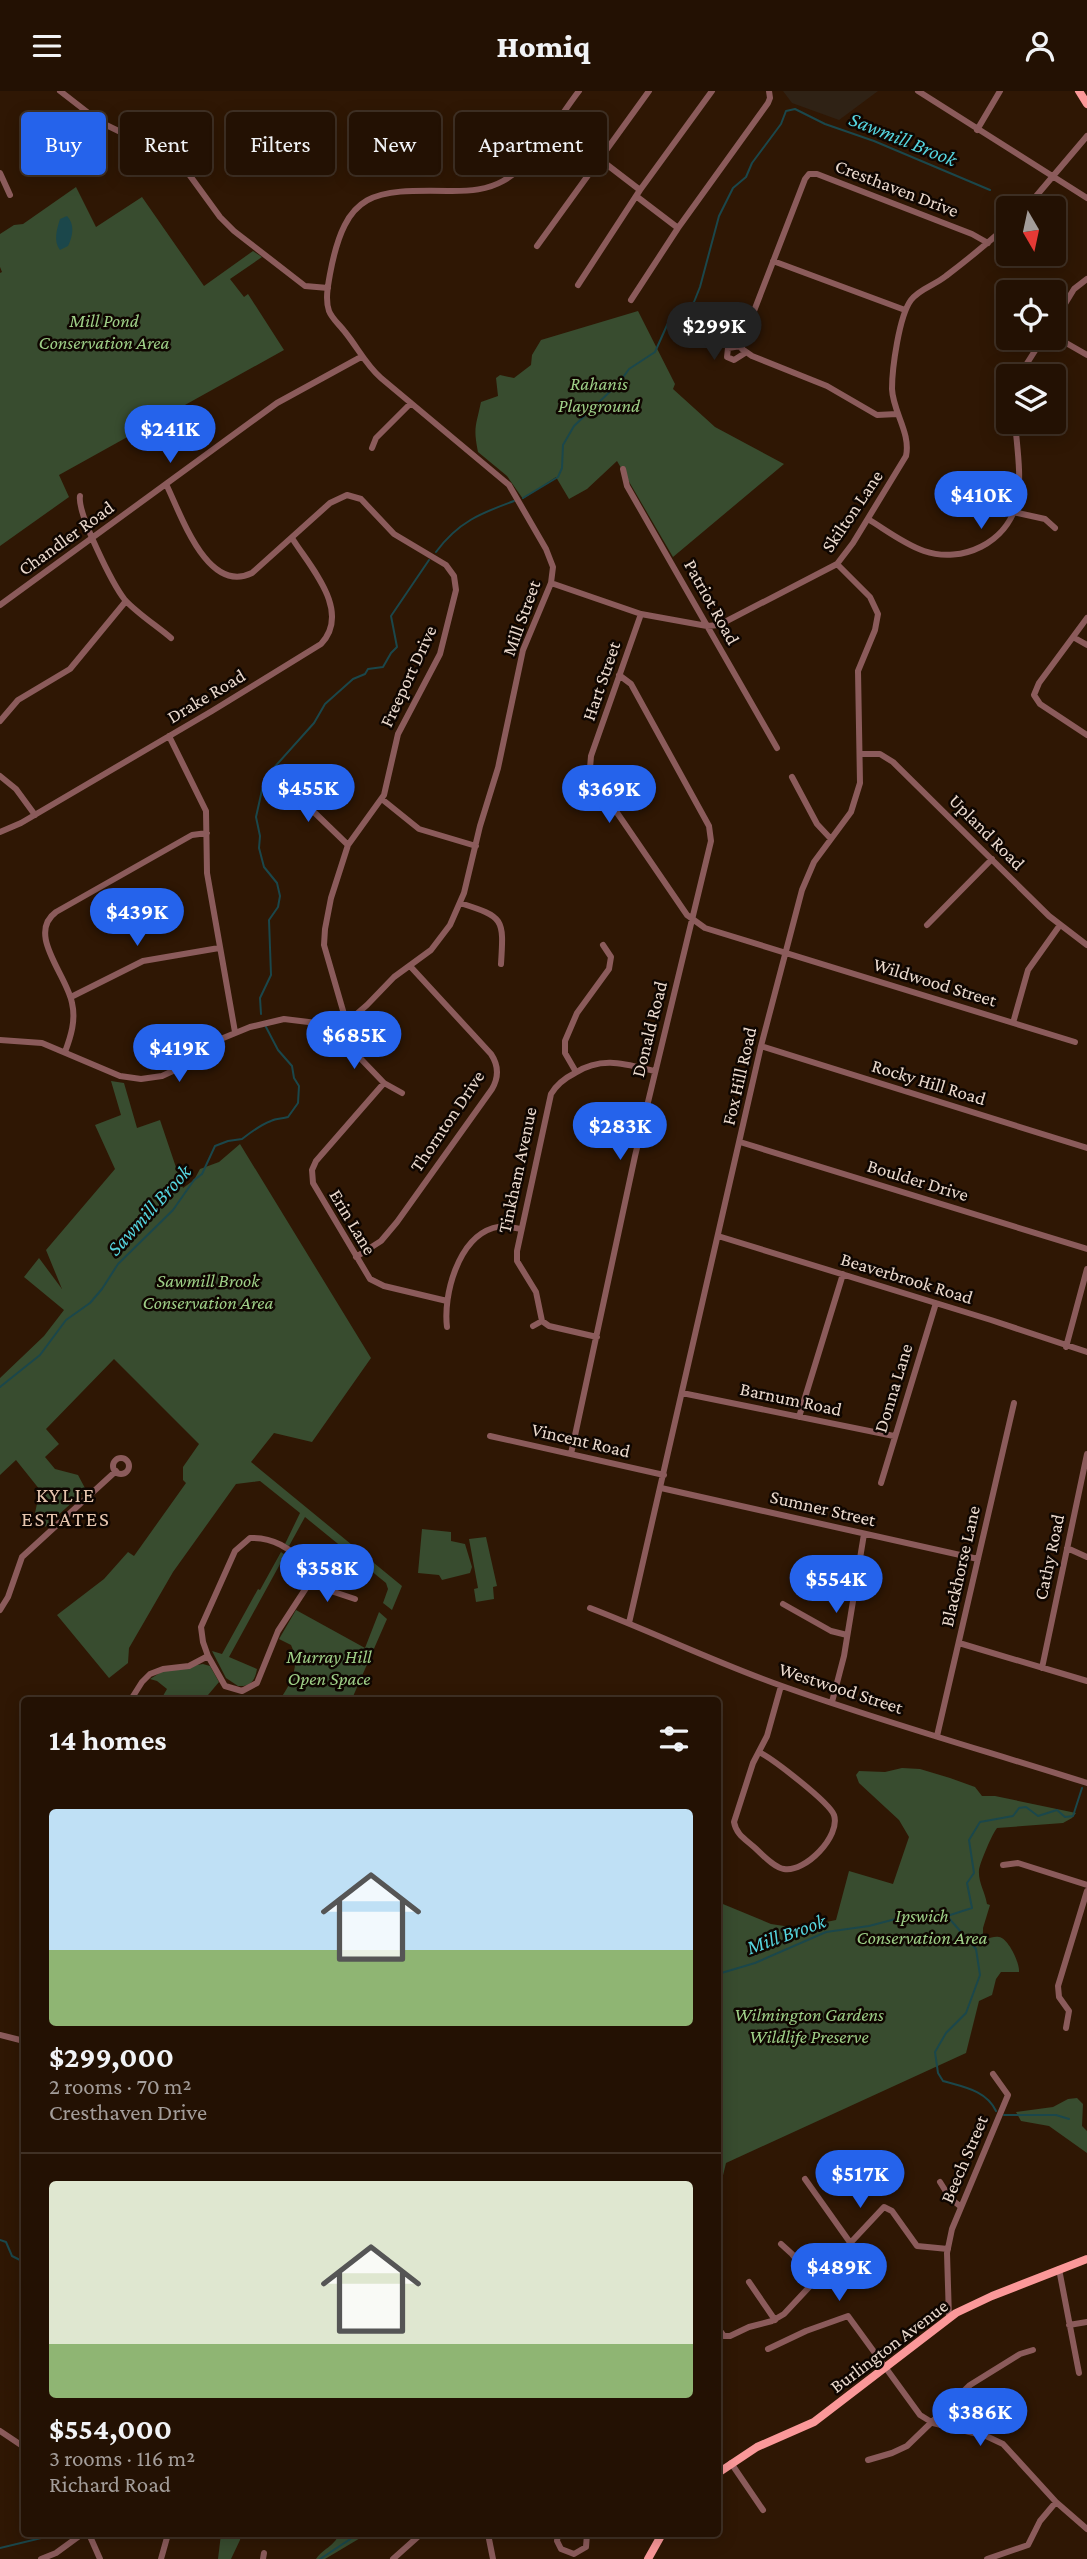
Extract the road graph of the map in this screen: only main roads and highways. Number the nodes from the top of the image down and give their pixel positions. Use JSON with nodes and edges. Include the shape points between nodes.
{"nodes":[{"id":1,"x":1079,"y":91,"type":"edge"},
{"id":2,"x":1087,"y":104,"type":"edge"},
{"id":3,"x":1087,"y":2259,"type":"edge"},
{"id":4,"x":721,"y":2471,"type":"edge"},
{"id":5,"x":660,"y":2537,"type":"edge"},
{"id":6,"x":648,"y":2559,"type":"edge"}],
"edges":[{"from":1,"to":2,"type":"main road"},
{"from":3,"to":4,"type":"main road","name":"Burlington Avenue","via":[[967,2307],[814,2422],[757,2447]]},
{"from":5,"to":6,"type":"main road"}]}
